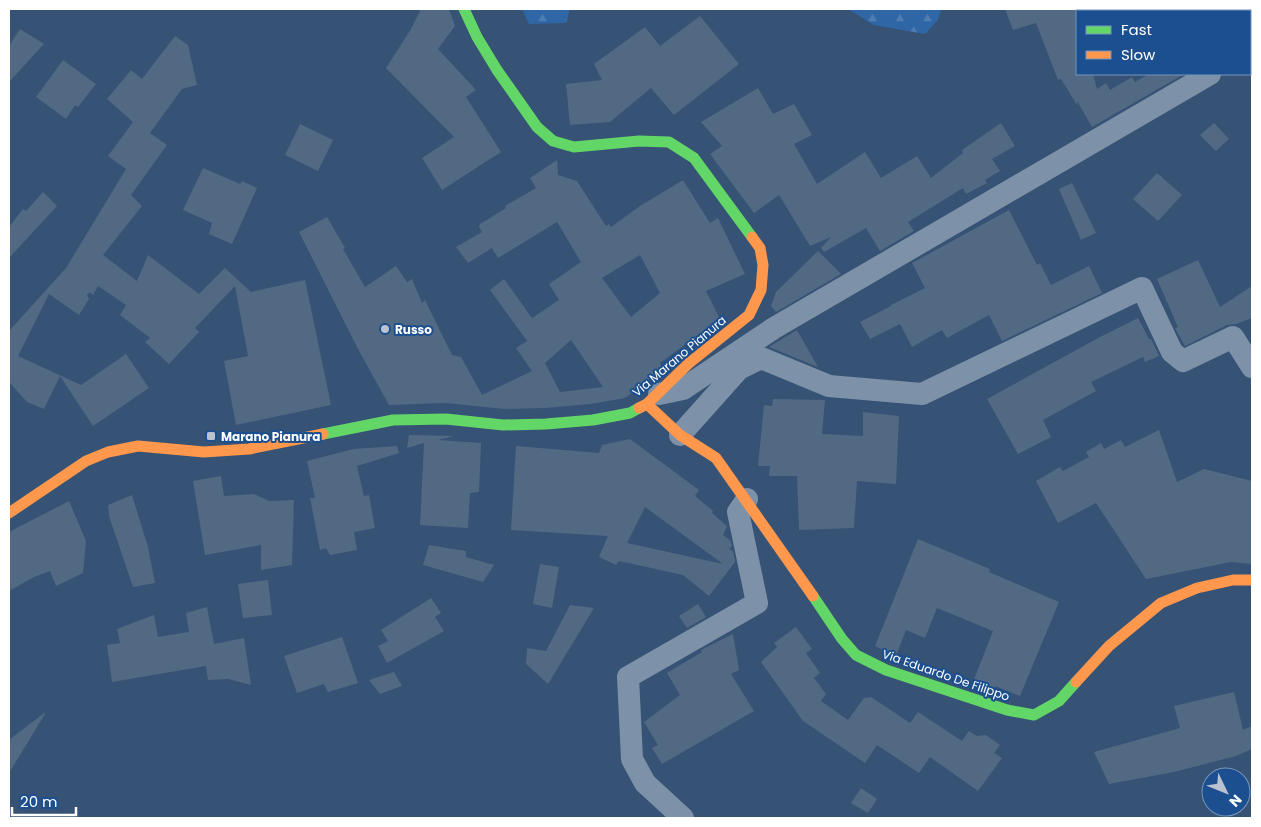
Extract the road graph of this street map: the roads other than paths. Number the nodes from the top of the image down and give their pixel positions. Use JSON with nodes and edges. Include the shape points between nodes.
{"nodes":[{"id":1,"x":464,"y":9,"type":"edge"},
{"id":2,"x":1208,"y":75,"type":"edge"},
{"id":3,"x":1252,"y":367,"type":"edge"},
{"id":4,"x":653,"y":399,"type":"junction"},
{"id":5,"x":680,"y":435,"type":"junction"},
{"id":6,"x":747,"y":499,"type":"junction"},
{"id":7,"x":9,"y":513,"type":"edge"},
{"id":8,"x":1252,"y":580,"type":"edge"},
{"id":9,"x":683,"y":818,"type":"edge"}],
"edges":[{"from":1,"to":4,"type":"street","name":"Via Marano Pianura","via":[[497,70],[537,127],[553,141],[574,147],[639,141],[669,142],[694,158],[760,248],[763,265],[761,290],[749,315],[688,364]]},
{"from":2,"to":4,"type":"street","via":[[774,328],[684,389]]},
{"from":3,"to":5,"type":"street","via":[[1232,337],[1183,361],[1172,352],[1142,288],[922,394],[829,386],[762,358],[739,369]]},
{"from":4,"to":5,"type":"street","name":"Via Eduardo De Filippo"},
{"from":4,"to":7,"type":"street","name":"Via Marano Pianura","via":[[630,413],[593,420],[502,425],[446,419],[393,420],[249,449],[204,452],[138,446],[108,452],[86,461]]},
{"from":5,"to":6,"type":"street","name":"Via Eduardo De Filippo","via":[[716,458]]},
{"from":6,"to":8,"type":"street","name":"Via Eduardo De Filippo","via":[[856,655],[886,670],[1007,710],[1034,715],[1059,701],[1109,646],[1160,602],[1197,588],[1233,580]]},
{"from":6,"to":9,"type":"street","via":[[738,512],[757,603],[628,677],[632,759],[645,783]]}]}
